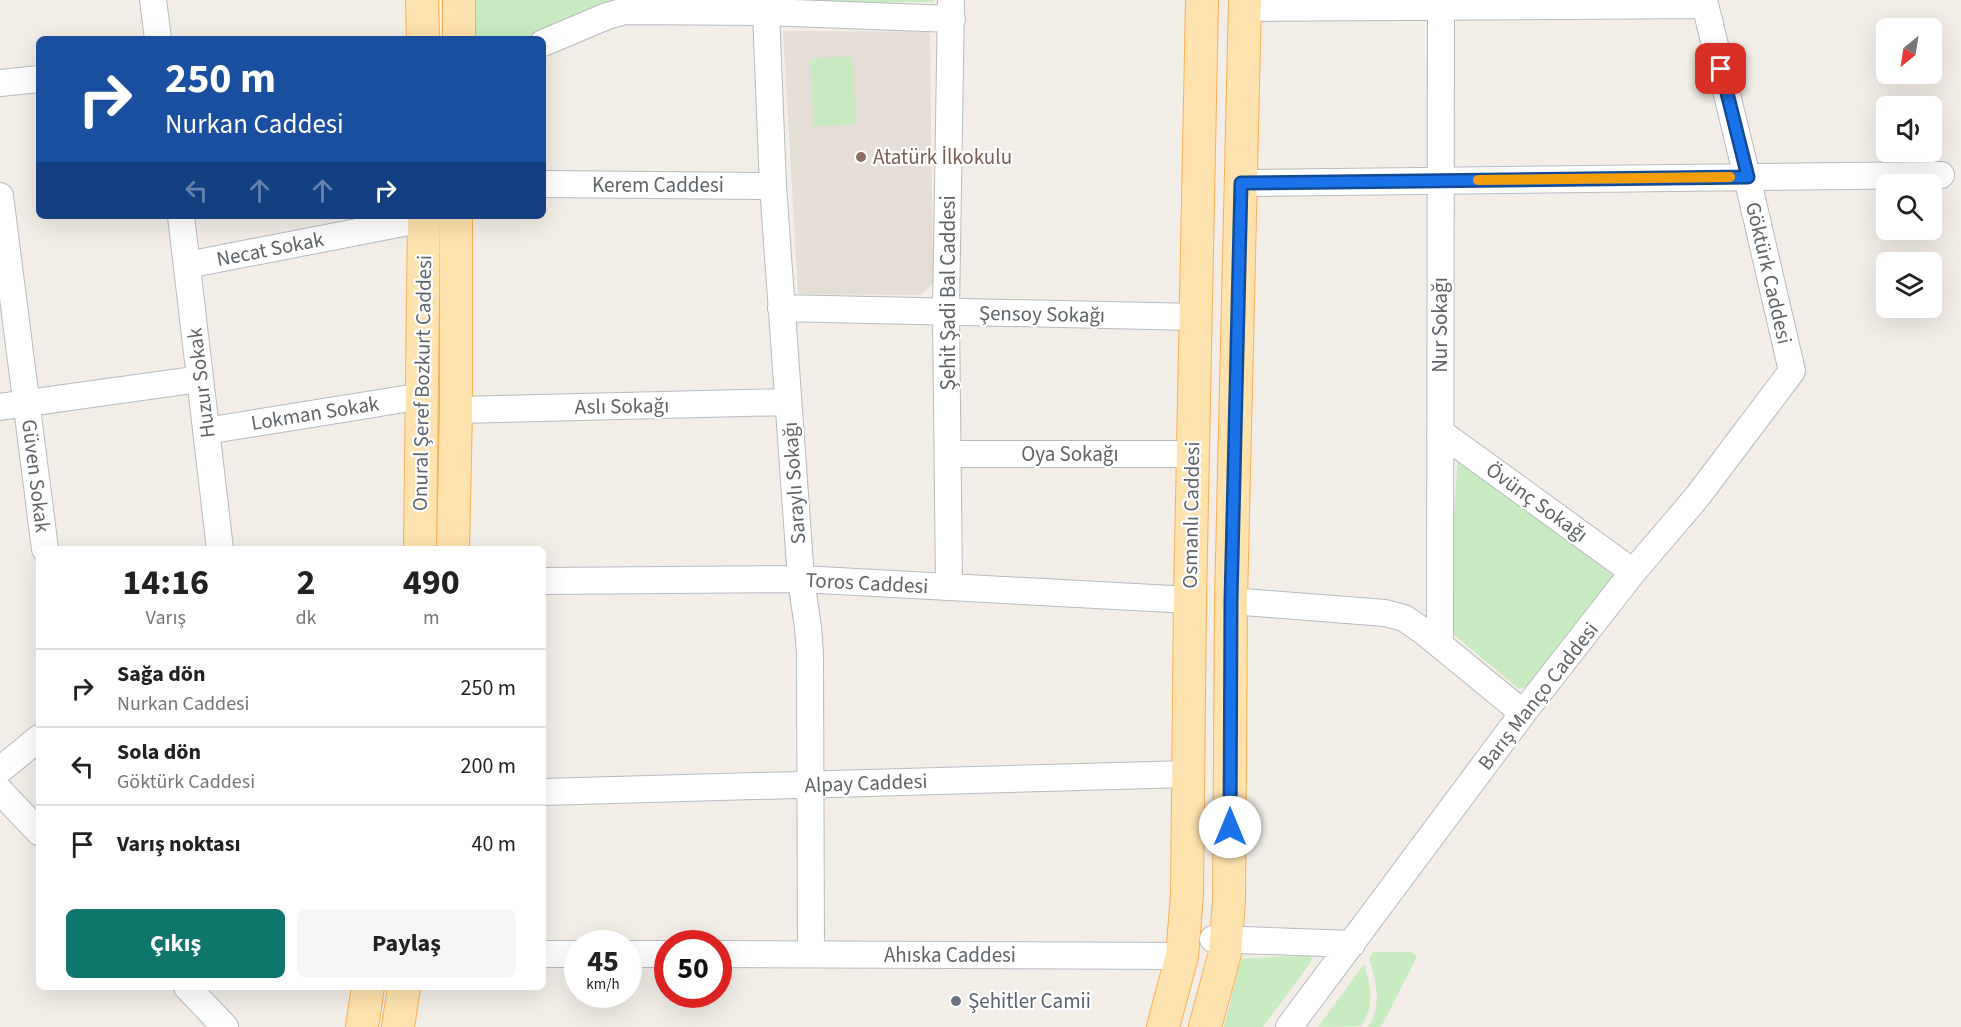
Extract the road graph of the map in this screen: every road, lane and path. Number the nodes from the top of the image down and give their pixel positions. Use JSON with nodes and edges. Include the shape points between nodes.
{"nodes":[{"id":1,"x":153,"y":0,"type":"edge"},
{"id":2,"x":422,"y":0,"type":"edge"},
{"id":3,"x":459,"y":0,"type":"edge"},
{"id":4,"x":1202,"y":0,"type":"edge"},
{"id":5,"x":1704,"y":2,"type":"edge"},
{"id":6,"x":1245,"y":4,"type":"edge"},
{"id":7,"x":1441,"y":7,"type":"junction"},
{"id":8,"x":952,"y":9,"type":"edge"},
{"id":9,"x":766,"y":12,"type":"junction"},
{"id":10,"x":158,"y":36,"type":"edge"},
{"id":11,"x":423,"y":36,"type":"edge"},
{"id":12,"x":459,"y":36,"type":"edge"},
{"id":13,"x":546,"y":43,"type":"edge"},
{"id":14,"x":36,"y":79,"type":"edge"},
{"id":15,"x":0,"y":83,"type":"edge"},
{"id":16,"x":1876,"y":176,"type":"edge"},
{"id":17,"x":1748,"y":177,"type":"junction"},
{"id":18,"x":1440,"y":181,"type":"junction"},
{"id":19,"x":1241,"y":183,"type":"junction"},
{"id":20,"x":546,"y":184,"type":"edge"},
{"id":21,"x":772,"y":186,"type":"junction"},
{"id":22,"x":0,"y":196,"type":"edge"},
{"id":23,"x":181,"y":219,"type":"edge"},
{"id":24,"x":419,"y":219,"type":"edge"},
{"id":25,"x":424,"y":219,"type":"edge"},
{"id":26,"x":456,"y":219,"type":"edge"},
{"id":27,"x":187,"y":265,"type":"junction"},
{"id":28,"x":781,"y":308,"type":"junction"},
{"id":29,"x":946,"y":312,"type":"junction"},
{"id":30,"x":1196,"y":317,"type":"junction"},
{"id":31,"x":1792,"y":371,"type":"joint"},
{"id":32,"x":200,"y":379,"type":"junction"},
{"id":33,"x":423,"y":396,"type":"junction"},
{"id":34,"x":26,"y":402,"type":"junction"},
{"id":35,"x":788,"y":402,"type":"junction"},
{"id":36,"x":0,"y":407,"type":"edge"},
{"id":37,"x":456,"y":410,"type":"junction"},
{"id":38,"x":206,"y":431,"type":"junction"},
{"id":39,"x":1440,"y":432,"type":"junction"},
{"id":40,"x":948,"y":454,"type":"junction"},
{"id":41,"x":1193,"y":454,"type":"junction"},
{"id":42,"x":45,"y":546,"type":"edge"},
{"id":43,"x":220,"y":546,"type":"edge"},
{"id":44,"x":420,"y":546,"type":"edge"},
{"id":45,"x":453,"y":546,"type":"edge"},
{"id":46,"x":1633,"y":572,"type":"junction"},
{"id":47,"x":801,"y":579,"type":"junction"},
{"id":48,"x":546,"y":581,"type":"edge"},
{"id":49,"x":949,"y":587,"type":"junction"},
{"id":50,"x":1190,"y":600,"type":"junction"},
{"id":51,"x":1231,"y":601,"type":"junction"},
{"id":52,"x":1440,"y":644,"type":"junction"},
{"id":53,"x":1523,"y":713,"type":"junction"},
{"id":54,"x":36,"y":740,"type":"edge"},
{"id":55,"x":0,"y":770,"type":"edge"},
{"id":56,"x":1188,"y":774,"type":"junction"},
{"id":57,"x":810,"y":784,"type":"junction"},
{"id":58,"x":0,"y":791,"type":"edge"},
{"id":59,"x":546,"y":792,"type":"edge"},
{"id":60,"x":36,"y":829,"type":"edge"},
{"id":61,"x":1352,"y":944,"type":"junction"},
{"id":62,"x":1220,"y":947,"type":"junction"},
{"id":63,"x":546,"y":954,"type":"edge"},
{"id":64,"x":564,"y":954,"type":"edge"},
{"id":65,"x":732,"y":954,"type":"edge"},
{"id":66,"x":811,"y":954,"type":"junction"},
{"id":67,"x":1182,"y":956,"type":"junction"},
{"id":68,"x":190,"y":990,"type":"edge"},
{"id":69,"x":368,"y":990,"type":"edge"},
{"id":70,"x":404,"y":990,"type":"edge"},
{"id":71,"x":225,"y":1027,"type":"edge"},
{"id":72,"x":362,"y":1027,"type":"edge"},
{"id":73,"x":398,"y":1027,"type":"edge"},
{"id":74,"x":1163,"y":1027,"type":"edge"},
{"id":75,"x":1205,"y":1027,"type":"edge"},
{"id":76,"x":1289,"y":1027,"type":"edge"}],
"edges":[{"from":1,"to":10,"type":"street"},
{"from":2,"to":11,"type":"main road"},
{"from":3,"to":12,"type":"main road"},
{"from":4,"to":30,"type":"main road","name":"Osmanlı Caddesi"},
{"from":5,"to":7,"type":"street"},
{"from":5,"to":17,"type":"street","name":"Göktürk Caddesi"},
{"from":6,"to":7,"type":"street"},
{"from":6,"to":19,"type":"main road","name":"Osmanlı Caddesi"},
{"from":7,"to":18,"type":"street","name":"Nur Sokağı"},
{"from":8,"to":9,"type":"street"},
{"from":8,"to":29,"type":"street","name":"Şehit Şadi Bal Caddesi"},
{"from":9,"to":13,"type":"street","via":[[625,11]]},
{"from":9,"to":21,"type":"street","name":"Saraylı Sokağı"},
{"from":14,"to":15,"type":"street"},
{"from":16,"to":17,"type":"street"},
{"from":17,"to":18,"type":"street"},
{"from":17,"to":31,"type":"street","name":"Göktürk Caddesi"},
{"from":18,"to":19,"type":"street"},
{"from":18,"to":39,"type":"street","name":"Nur Sokağı"},
{"from":19,"to":51,"type":"main road","name":"Osmanlı Caddesi"},
{"from":20,"to":21,"type":"street","name":"Kerem Caddesi"},
{"from":21,"to":28,"type":"street","name":"Saraylı Sokağı"},
{"from":22,"to":34,"type":"street","name":"Güven Sokak"},
{"from":23,"to":27,"type":"street","name":"Huzur Sokak"},
{"from":24,"to":27,"type":"street","name":"Necat Sokak"},
{"from":25,"to":33,"type":"main road","name":"Onural Şeref Bozkurt Caddesi"},
{"from":26,"to":37,"type":"main road","name":"Onural Şeref Bozkurt Caddesi"},
{"from":27,"to":32,"type":"street","name":"Huzur Sokak"},
{"from":28,"to":29,"type":"street","name":"Şensoy Sokağı"},
{"from":28,"to":35,"type":"street","name":"Saraylı Sokağı"},
{"from":29,"to":30,"type":"street","name":"Şensoy Sokağı"},
{"from":29,"to":40,"type":"street","name":"Şehit Şadi Bal Caddesi"},
{"from":30,"to":41,"type":"main road","name":"Osmanlı Caddesi"},
{"from":31,"to":46,"type":"street","name":"Barış Manço Caddesi","via":[[1697,497]]},
{"from":32,"to":34,"type":"street"},
{"from":32,"to":38,"type":"street","name":"Huzur Sokak"},
{"from":33,"to":38,"type":"street","name":"Lokman Sokak"},
{"from":33,"to":44,"type":"main road","name":"Onural Şeref Bozkurt Caddesi"},
{"from":34,"to":36,"type":"street"},
{"from":34,"to":42,"type":"street","name":"Güven Sokak"},
{"from":35,"to":37,"type":"street","name":"Aslı Sokağı"},
{"from":35,"to":47,"type":"street","name":"Saraylı Sokağı"},
{"from":37,"to":45,"type":"main road","name":"Onural Şeref Bozkurt Caddesi"},
{"from":38,"to":43,"type":"street","name":"Huzur Sokak"},
{"from":39,"to":46,"type":"street","name":"Övünç Sokağı"},
{"from":39,"to":52,"type":"street","name":"Nur Sokağı"},
{"from":40,"to":41,"type":"street","name":"Oya Sokağı"},
{"from":40,"to":49,"type":"street","name":"Şehit Şadi Bal Caddesi"},
{"from":41,"to":50,"type":"main road","name":"Osmanlı Caddesi"},
{"from":46,"to":53,"type":"street","name":"Barış Manço Caddesi"},
{"from":47,"to":48,"type":"street","name":"Toros Caddesi"},
{"from":47,"to":49,"type":"street","name":"Toros Caddesi"},
{"from":47,"to":57,"type":"street","name":"Saraylı Sokağı","via":[[810,653]]},
{"from":49,"to":50,"type":"street","name":"Toros Caddesi"},
{"from":50,"to":56,"type":"main road","name":"Osmanlı Caddesi"},
{"from":51,"to":52,"type":"street","via":[[1385,613],[1404,618]]},
{"from":51,"to":62,"type":"main road","name":"Osmanlı Caddesi","via":[[1229,872]]},
{"from":52,"to":53,"type":"street"},
{"from":53,"to":61,"type":"street","name":"Barış Manço Caddesi"},
{"from":54,"to":55,"type":"street"},
{"from":56,"to":57,"type":"street","name":"Alpay Caddesi"},
{"from":56,"to":67,"type":"main road","name":"Osmanlı Caddesi"},
{"from":57,"to":59,"type":"street","name":"Alpay Caddesi"},
{"from":57,"to":66,"type":"street","name":"Saraylı Sokağı"},
{"from":58,"to":60,"type":"street"},
{"from":61,"to":62,"type":"street"},
{"from":61,"to":76,"type":"street","name":"Barış Manço Caddesi"},
{"from":62,"to":67,"type":"main road","via":[[1216,974],[1203,979],[1185,969]]},
{"from":62,"to":75,"type":"main road","name":"Osmanlı Caddesi"},
{"from":63,"to":64,"type":"street"},
{"from":65,"to":66,"type":"street","name":"Ahıska Caddesi"},
{"from":66,"to":67,"type":"street","name":"Ahıska Caddesi"},
{"from":67,"to":74,"type":"main road","name":"Osmanlı Caddesi"},
{"from":68,"to":71,"type":"street"},
{"from":69,"to":72,"type":"main road"},
{"from":70,"to":73,"type":"main road"}]}
